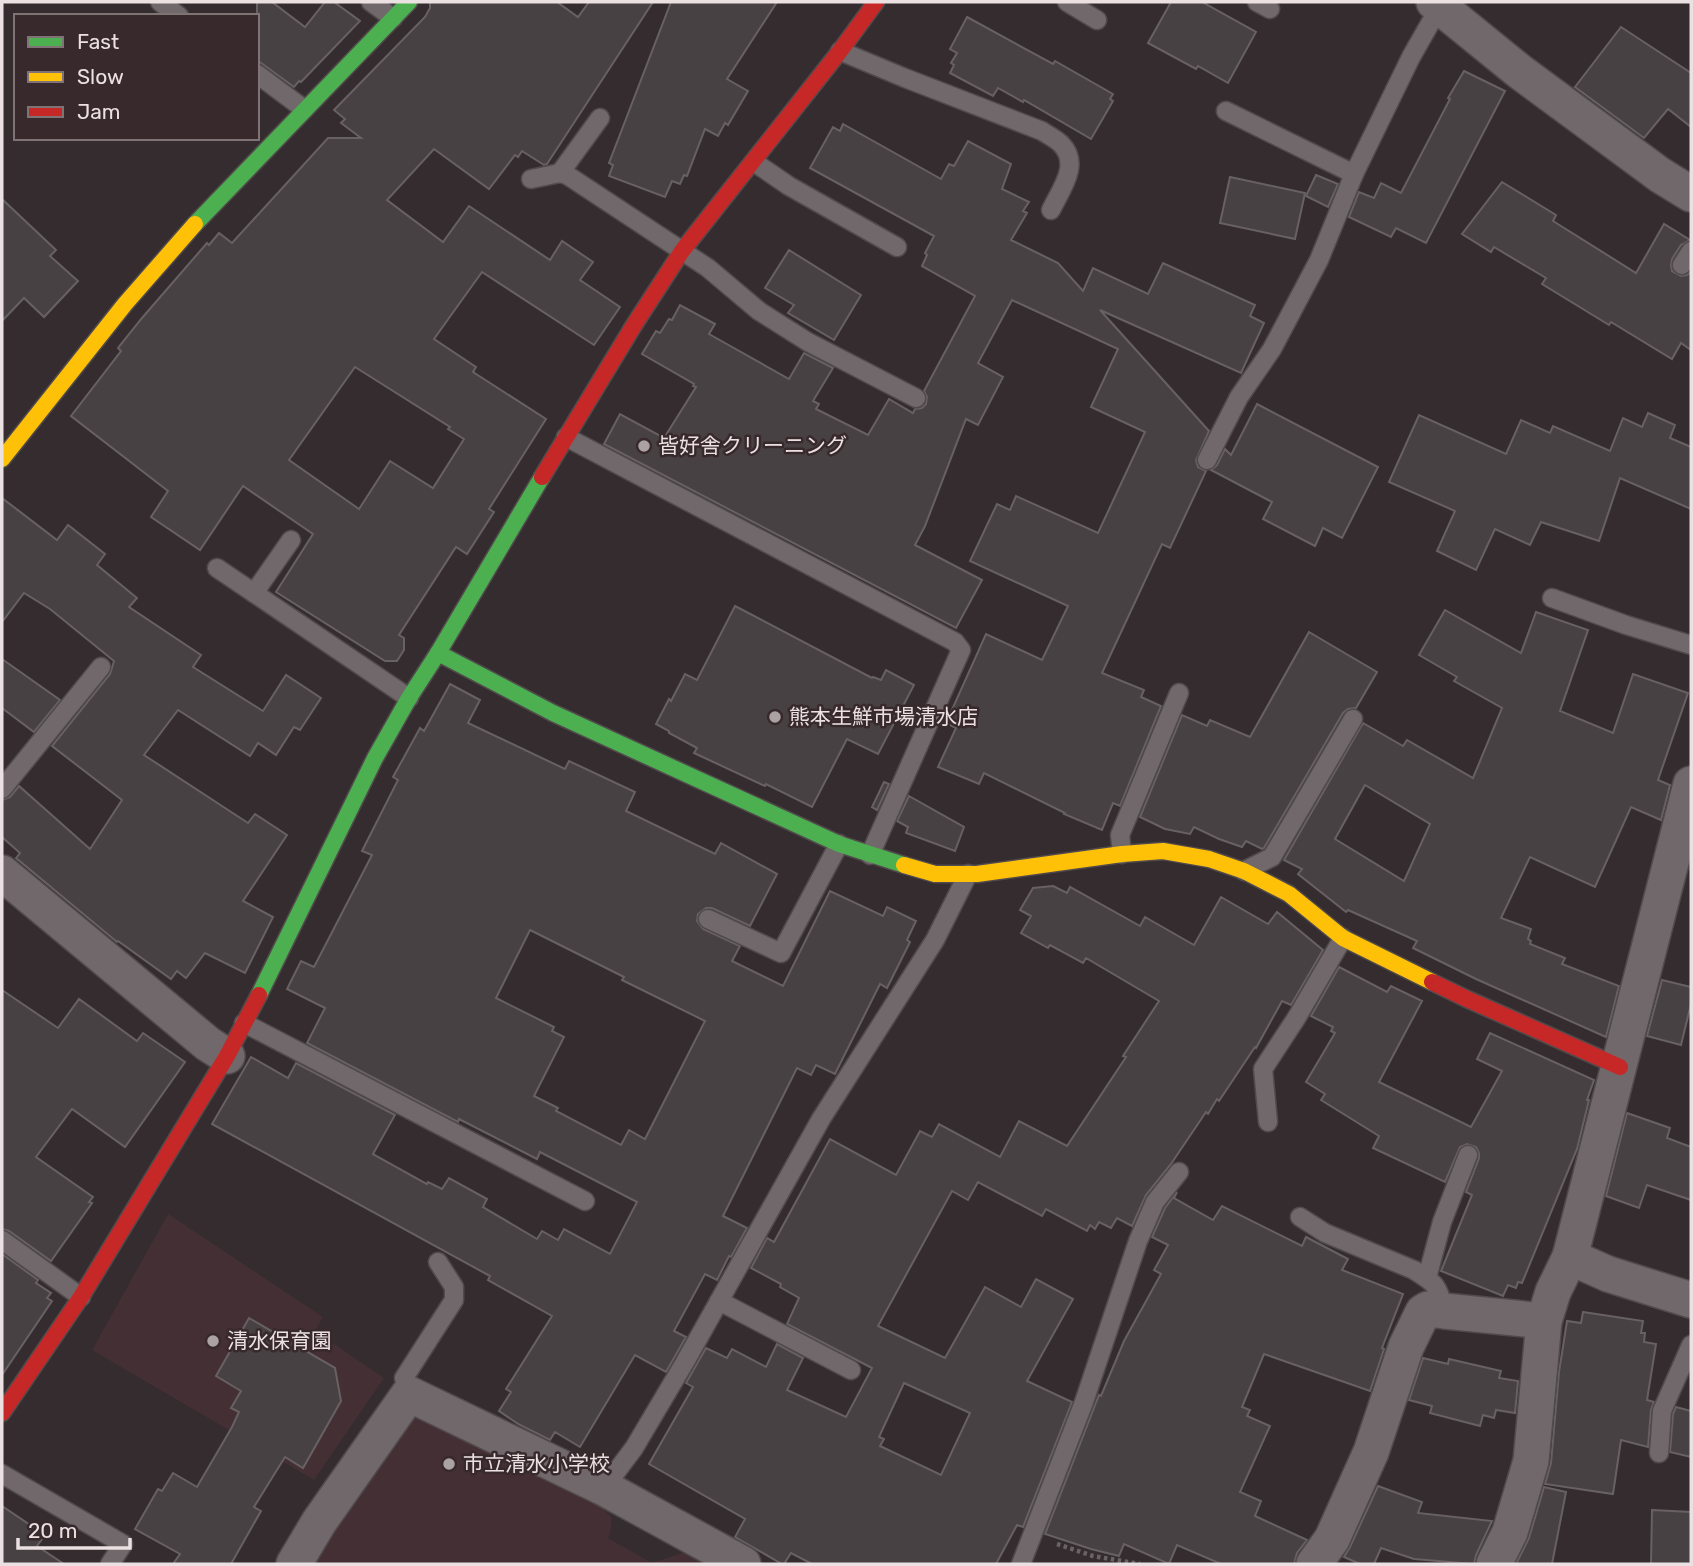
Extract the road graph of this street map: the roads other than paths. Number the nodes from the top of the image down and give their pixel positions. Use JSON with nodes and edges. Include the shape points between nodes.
{"nodes":[{"id":1,"x":160,"y":2,"type":"edge"},
{"id":2,"x":371,"y":2,"type":"edge"},
{"id":3,"x":409,"y":2,"type":"edge"},
{"id":4,"x":876,"y":2,"type":"edge"},
{"id":5,"x":1067,"y":2,"type":"edge"},
{"id":6,"x":1437,"y":4,"type":"edge"},
{"id":7,"x":175,"y":14,"type":"edge"},
{"id":8,"x":393,"y":18,"type":"junction"},
{"id":9,"x":1097,"y":20,"type":"dead end"},
{"id":10,"x":840,"y":51,"type":"junction"},
{"id":11,"x":259,"y":75,"type":"edge"},
{"id":12,"x":304,"y":109,"type":"junction"},
{"id":13,"x":1226,"y":111,"type":"dead end"},
{"id":14,"x":600,"y":118,"type":"dead end"},
{"id":15,"x":754,"y":162,"type":"junction"},
{"id":16,"x":560,"y":173,"type":"junction"},
{"id":17,"x":1354,"y":174,"type":"junction"},
{"id":18,"x":530,"y":179,"type":"dead end"},
{"id":19,"x":1691,"y":194,"type":"edge"},
{"id":20,"x":1051,"y":210,"type":"dead end"},
{"id":21,"x":897,"y":247,"type":"dead end"},
{"id":22,"x":682,"y":251,"type":"junction"},
{"id":23,"x":916,"y":398,"type":"dead end"},
{"id":24,"x":566,"y":437,"type":"junction"},
{"id":25,"x":2,"y":459,"type":"edge"},
{"id":26,"x":1207,"y":460,"type":"dead end"},
{"id":27,"x":292,"y":540,"type":"dead end"},
{"id":28,"x":217,"y":568,"type":"dead end"},
{"id":29,"x":254,"y":593,"type":"junction"},
{"id":30,"x":1552,"y":598,"type":"dead end"},
{"id":31,"x":1691,"y":645,"type":"edge"},
{"id":32,"x":438,"y":653,"type":"junction"},
{"id":33,"x":101,"y":667,"type":"dead end"},
{"id":34,"x":1179,"y":693,"type":"dead end"},
{"id":35,"x":409,"y":698,"type":"junction"},
{"id":36,"x":1353,"y":719,"type":"dead end"},
{"id":37,"x":1691,"y":784,"type":"edge"},
{"id":38,"x":2,"y":789,"type":"edge"},
{"id":39,"x":839,"y":844,"type":"junction"},
{"id":40,"x":1122,"y":854,"type":"junction"},
{"id":41,"x":870,"y":855,"type":"junction"},
{"id":42,"x":1244,"y":871,"type":"junction"},
{"id":43,"x":2,"y":873,"type":"edge"},
{"id":44,"x":968,"y":874,"type":"junction"},
{"id":45,"x":708,"y":919,"type":"dead end"},
{"id":46,"x":1343,"y":938,"type":"junction"},
{"id":47,"x":244,"y":1023,"type":"junction"},
{"id":48,"x":227,"y":1056,"type":"junction"},
{"id":49,"x":1620,"y":1067,"type":"junction"},
{"id":50,"x":1268,"y":1122,"type":"dead end"},
{"id":51,"x":1468,"y":1155,"type":"dead end"},
{"id":52,"x":1179,"y":1172,"type":"dead end"},
{"id":53,"x":585,"y":1201,"type":"dead end"},
{"id":54,"x":1300,"y":1217,"type":"dead end"},
{"id":55,"x":2,"y":1240,"type":"edge"},
{"id":56,"x":1570,"y":1258,"type":"junction"},
{"id":57,"x":438,"y":1262,"type":"dead end"},
{"id":58,"x":1427,"y":1278,"type":"junction"},
{"id":59,"x":81,"y":1297,"type":"junction"},
{"id":60,"x":1691,"y":1300,"type":"edge"},
{"id":61,"x":719,"y":1301,"type":"junction"},
{"id":62,"x":1444,"y":1311,"type":"junction"},
{"id":63,"x":1544,"y":1321,"type":"junction"},
{"id":64,"x":1691,"y":1345,"type":"edge"},
{"id":65,"x":851,"y":1370,"type":"dead end"},
{"id":66,"x":409,"y":1394,"type":"junction"},
{"id":67,"x":2,"y":1413,"type":"edge"},
{"id":68,"x":1659,"y":1453,"type":"dead end"},
{"id":69,"x":2,"y":1474,"type":"edge"},
{"id":70,"x":604,"y":1488,"type":"junction"},
{"id":71,"x":110,"y":1564,"type":"edge"},
{"id":72,"x":295,"y":1564,"type":"edge"},
{"id":73,"x":743,"y":1564,"type":"edge"},
{"id":74,"x":1021,"y":1564,"type":"edge"},
{"id":75,"x":1314,"y":1564,"type":"edge"},
{"id":76,"x":1494,"y":1564,"type":"edge"}],
"edges":[{"from":1,"to":7,"type":"lane"},
{"from":2,"to":8,"type":"lane"},
{"from":3,"to":8,"type":"street"},
{"from":4,"to":10,"type":"street"},
{"from":5,"to":9,"type":"lane"},
{"from":6,"to":17,"type":"lane"},
{"from":6,"to":19,"type":"street","via":[[1518,71]]},
{"from":8,"to":12,"type":"street"},
{"from":10,"to":15,"type":"street"},
{"from":10,"to":20,"type":"lane","via":[[1042,131],[1061,144],[1070,158],[1069,171]]},
{"from":11,"to":12,"type":"lane"},
{"from":12,"to":25,"type":"street","via":[[124,304]]},
{"from":13,"to":17,"type":"lane"},
{"from":14,"to":16,"type":"lane"},
{"from":15,"to":21,"type":"lane"},
{"from":15,"to":22,"type":"street"},
{"from":16,"to":18,"type":"lane"},
{"from":16,"to":22,"type":"lane"},
{"from":17,"to":26,"type":"lane","via":[[1319,260]]},
{"from":22,"to":23,"type":"lane","via":[[758,311]]},
{"from":22,"to":24,"type":"street"},
{"from":24,"to":32,"type":"street"},
{"from":24,"to":41,"type":"lane","via":[[955,642],[961,650]]},
{"from":27,"to":29,"type":"lane"},
{"from":28,"to":29,"type":"lane"},
{"from":29,"to":35,"type":"lane"},
{"from":30,"to":31,"type":"lane"},
{"from":32,"to":35,"type":"street"},
{"from":32,"to":39,"type":"street","via":[[553,713]]},
{"from":33,"to":38,"type":"lane"},
{"from":34,"to":40,"type":"lane","via":[[1120,835]]},
{"from":35,"to":47,"type":"street"},
{"from":36,"to":42,"type":"lane","via":[[1272,858]]},
{"from":37,"to":49,"type":"street"},
{"from":39,"to":41,"type":"street"},
{"from":39,"to":45,"type":"lane","via":[[781,953]]},
{"from":40,"to":42,"type":"street","via":[[1163,851]]},
{"from":40,"to":44,"type":"street"},
{"from":41,"to":44,"type":"street","via":[[935,874]]},
{"from":42,"to":46,"type":"street","via":[[1289,894]]},
{"from":43,"to":48,"type":"street"},
{"from":44,"to":61,"type":"lane","via":[[935,940],[821,1119]]},
{"from":46,"to":49,"type":"street"},
{"from":46,"to":50,"type":"lane","via":[[1263,1069]]},
{"from":47,"to":48,"type":"street"},
{"from":47,"to":53,"type":"lane"},
{"from":48,"to":59,"type":"street"},
{"from":49,"to":56,"type":"street"},
{"from":51,"to":58,"type":"lane"},
{"from":52,"to":74,"type":"lane","via":[[1155,1202],[1138,1241],[1084,1402]]},
{"from":54,"to":58,"type":"lane","via":[[1325,1233]]},
{"from":55,"to":59,"type":"lane"},
{"from":56,"to":60,"type":"street"},
{"from":56,"to":63,"type":"street"},
{"from":57,"to":66,"type":"lane","via":[[454,1287],[454,1300],[404,1378]]},
{"from":58,"to":62,"type":"lane","via":[[1437,1287]]},
{"from":59,"to":67,"type":"street"},
{"from":61,"to":65,"type":"lane"},
{"from":61,"to":70,"type":"lane","via":[[634,1448]]},
{"from":62,"to":63,"type":"street"},
{"from":62,"to":75,"type":"street","via":[[1423,1312],[1406,1347],[1371,1452],[1332,1539]]},
{"from":63,"to":76,"type":"street","via":[[1531,1461],[1510,1532]]},
{"from":64,"to":68,"type":"lane","via":[[1662,1411]]},
{"from":66,"to":70,"type":"street"},
{"from":66,"to":72,"type":"street"},
{"from":69,"to":71,"type":"lane","via":[[123,1544]]},
{"from":70,"to":73,"type":"street"}]}
